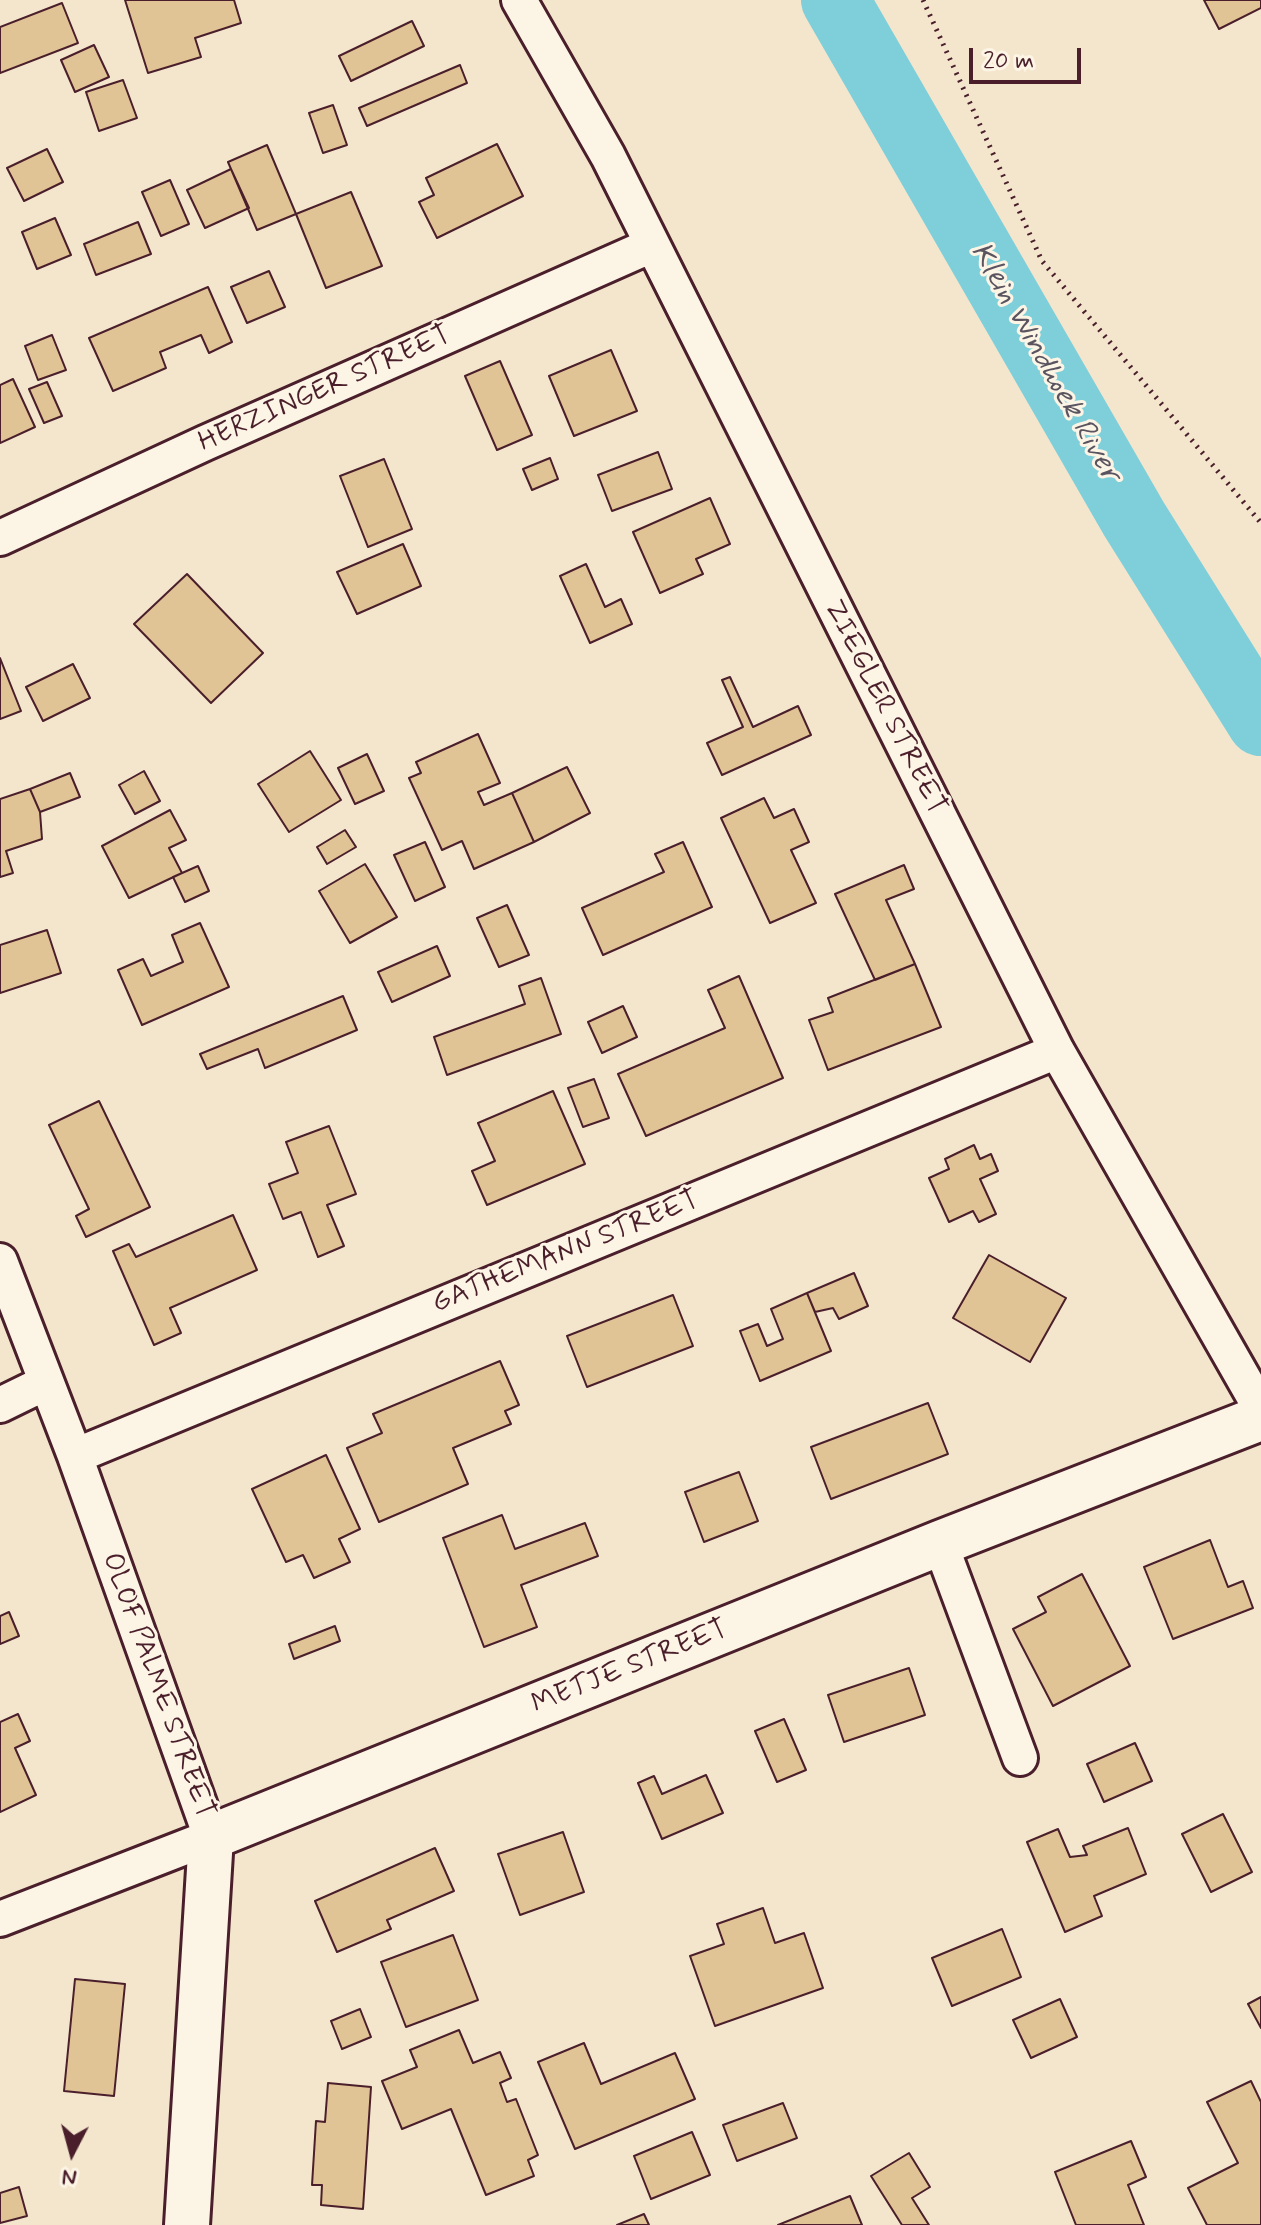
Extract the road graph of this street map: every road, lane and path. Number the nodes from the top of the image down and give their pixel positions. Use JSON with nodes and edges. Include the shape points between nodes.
{"nodes":[{"id":1,"x":519,"y":0,"type":"edge"},
{"id":2,"x":923,"y":0,"type":"edge"},
{"id":3,"x":652,"y":245,"type":"junction"},
{"id":4,"x":1261,"y":523,"type":"edge"},
{"id":5,"x":0,"y":538,"type":"edge"},
{"id":6,"x":1057,"y":1051,"type":"junction"},
{"id":7,"x":0,"y":1261,"type":"edge"},
{"id":8,"x":45,"y":1383,"type":"junction"},
{"id":9,"x":0,"y":1405,"type":"edge"},
{"id":10,"x":1261,"y":1409,"type":"edge"},
{"id":11,"x":1261,"y":1418,"type":"edge"},
{"id":12,"x":75,"y":1456,"type":"junction"},
{"id":13,"x":940,"y":1543,"type":"junction"},
{"id":14,"x":1020,"y":1758,"type":"dead end"},
{"id":15,"x":211,"y":1837,"type":"junction"},
{"id":16,"x":0,"y":1919,"type":"edge"},
{"id":17,"x":187,"y":2225,"type":"edge"}],
"edges":[{"from":1,"to":3,"type":"street","name":"ZIEGLER STREET"},
{"from":2,"to":4,"type":"path","via":[[1042,261]]},
{"from":3,"to":5,"type":"street","name":"HERZINGER STREET"},
{"from":3,"to":6,"type":"street","name":"ZIEGLER STREET"},
{"from":6,"to":10,"type":"street","name":"ZIEGLER STREET"},
{"from":6,"to":12,"type":"street","name":"GATHEMANN STREET"},
{"from":7,"to":8,"type":"street","name":"OLOF PALME STREET"},
{"from":8,"to":9,"type":"street"},
{"from":8,"to":12,"type":"street","name":"OLOF PALME STREET"},
{"from":11,"to":13,"type":"street","name":"METJE STREET"},
{"from":12,"to":15,"type":"street","name":"OLOF PALME STREET"},
{"from":13,"to":14,"type":"street"},
{"from":13,"to":15,"type":"street","name":"METJE STREET"},
{"from":15,"to":16,"type":"street","name":"METJE STREET"},
{"from":15,"to":17,"type":"street","name":"OLOF PALME STREET"}]}
